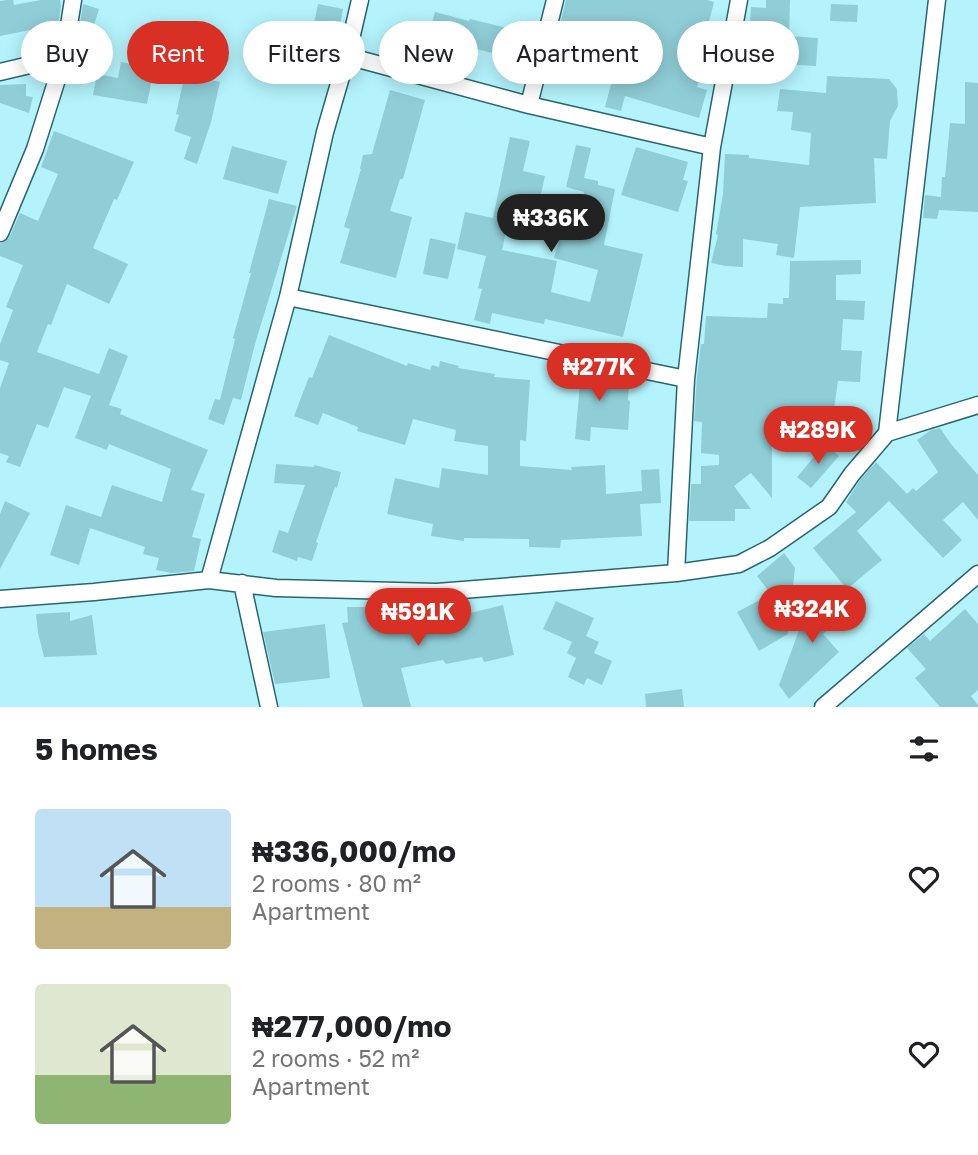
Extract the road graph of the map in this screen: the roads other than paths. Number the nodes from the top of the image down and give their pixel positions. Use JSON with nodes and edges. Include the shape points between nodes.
{"nodes":[{"id":1,"x":73,"y":0,"type":"edge"},
{"id":2,"x":360,"y":0,"type":"edge"},
{"id":3,"x":555,"y":0,"type":"edge"},
{"id":4,"x":739,"y":0,"type":"edge"},
{"id":5,"x":937,"y":0,"type":"edge"},
{"id":6,"x":70,"y":21,"type":"edge"},
{"id":7,"x":355,"y":21,"type":"edge"},
{"id":8,"x":365,"y":61,"type":"edge"},
{"id":9,"x":21,"y":67,"type":"edge"},
{"id":10,"x":0,"y":72,"type":"edge"},
{"id":11,"x":55,"y":84,"type":"edge"},
{"id":12,"x":339,"y":84,"type":"edge"},
{"id":13,"x":529,"y":105,"type":"junction"},
{"id":14,"x":712,"y":147,"type":"junction"},
{"id":15,"x":0,"y":233,"type":"edge"},
{"id":16,"x":288,"y":297,"type":"junction"},
{"id":17,"x":686,"y":379,"type":"junction"},
{"id":18,"x":978,"y":405,"type":"edge"},
{"id":19,"x":887,"y":433,"type":"junction"},
{"id":20,"x":676,"y":573,"type":"junction"},
{"id":21,"x":978,"y":574,"type":"edge"},
{"id":22,"x":209,"y":580,"type":"junction"},
{"id":23,"x":242,"y":583,"type":"junction"},
{"id":24,"x":0,"y":599,"type":"edge"},
{"id":25,"x":269,"y":707,"type":"edge"},
{"id":26,"x":823,"y":707,"type":"edge"}],
"edges":[{"from":1,"to":6,"type":"street"},
{"from":2,"to":7,"type":"street"},
{"from":3,"to":13,"type":"street"},
{"from":4,"to":14,"type":"street"},
{"from":5,"to":19,"type":"street"},
{"from":8,"to":13,"type":"street"},
{"from":9,"to":10,"type":"street"},
{"from":11,"to":15,"type":"street"},
{"from":12,"to":16,"type":"street"},
{"from":13,"to":14,"type":"street"},
{"from":14,"to":17,"type":"street"},
{"from":16,"to":17,"type":"street"},
{"from":16,"to":22,"type":"street"},
{"from":17,"to":20,"type":"street"},
{"from":18,"to":19,"type":"street"},
{"from":19,"to":20,"type":"street","via":[[829,506],[770,548],[739,564]]},
{"from":20,"to":23,"type":"street","via":[[437,592]]},
{"from":21,"to":26,"type":"street"},
{"from":22,"to":23,"type":"street"},
{"from":22,"to":24,"type":"street"},
{"from":23,"to":25,"type":"street"}]}
